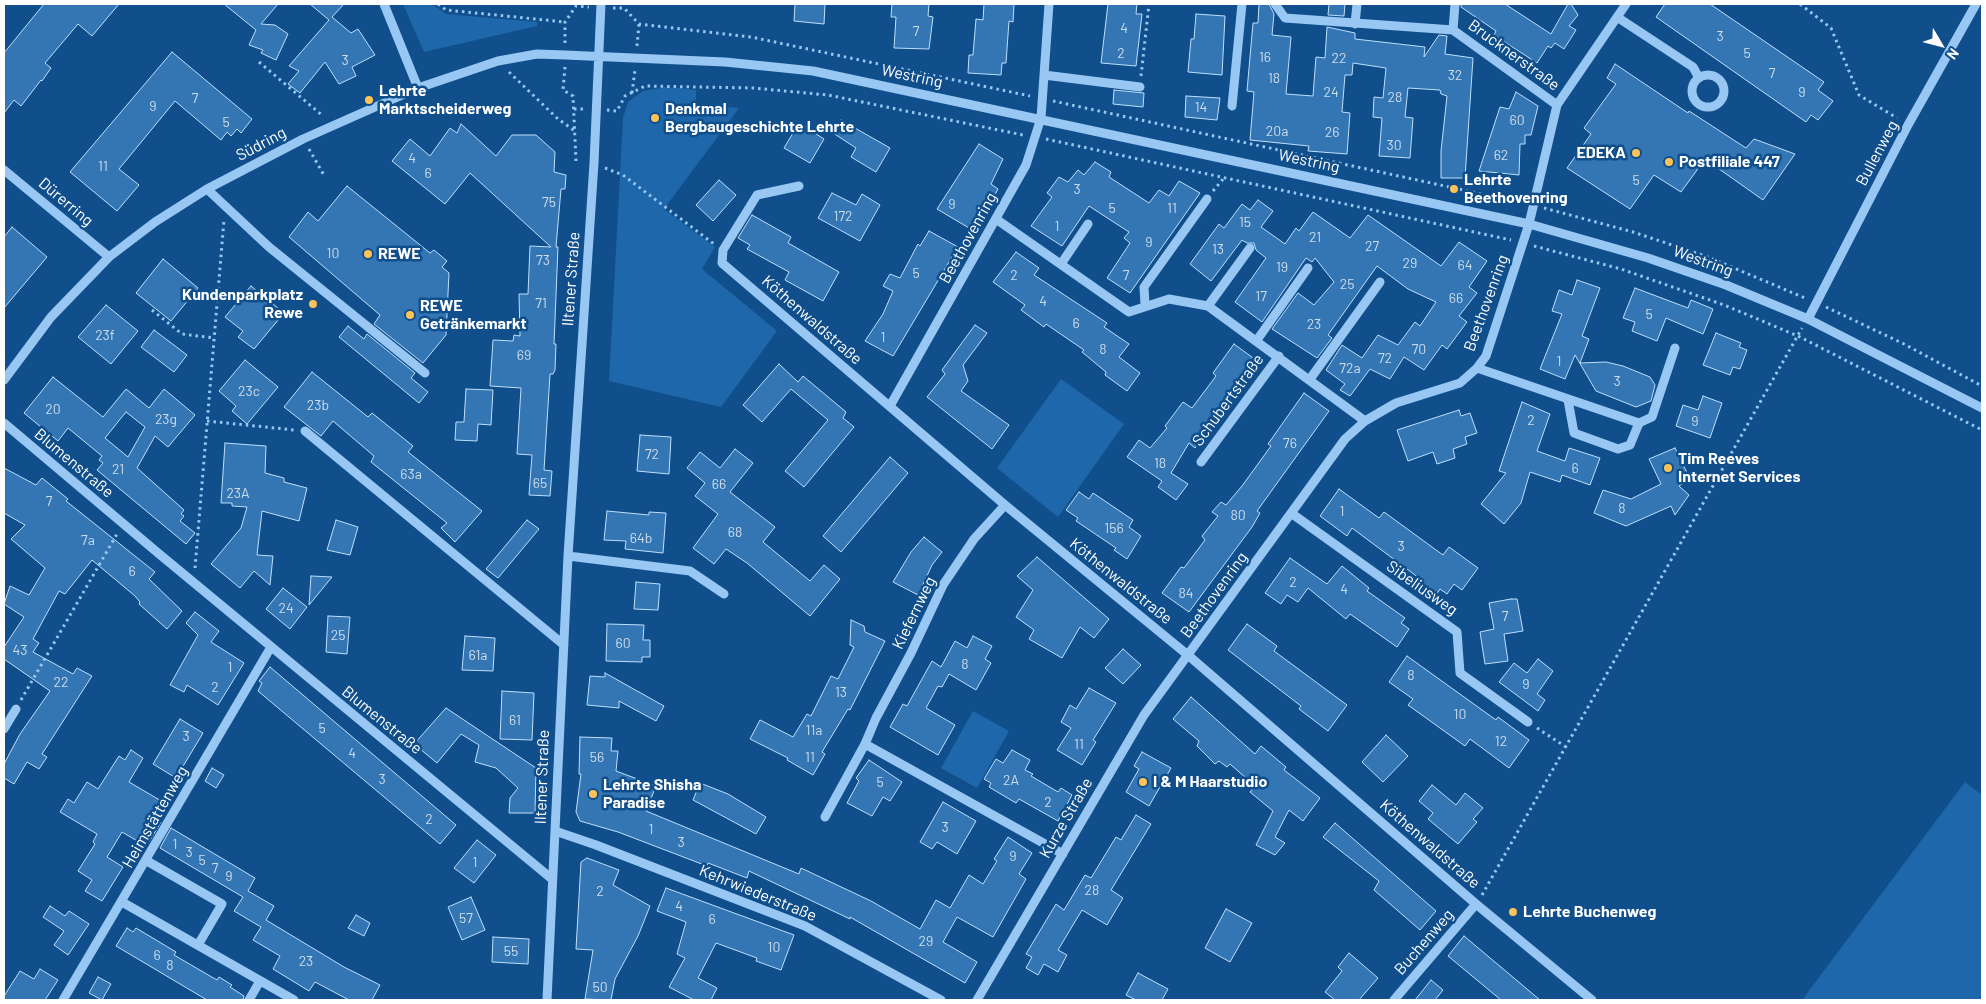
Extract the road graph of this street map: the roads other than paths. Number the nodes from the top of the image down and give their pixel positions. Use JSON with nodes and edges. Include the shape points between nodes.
{"nodes":[{"id":1,"x":384,"y":4,"type":"edge"},
{"id":2,"x":1049,"y":4,"type":"edge"},
{"id":3,"x":1242,"y":4,"type":"edge"},
{"id":4,"x":1275,"y":4,"type":"edge"},
{"id":5,"x":1357,"y":4,"type":"edge"},
{"id":6,"x":1455,"y":4,"type":"edge"},
{"id":7,"x":1626,"y":4,"type":"edge"},
{"id":8,"x":1976,"y":4,"type":"edge"},
{"id":9,"x":600,"y":6,"type":"edge"},
{"id":10,"x":1616,"y":17,"type":"junction"},
{"id":11,"x":1355,"y":24,"type":"junction"},
{"id":12,"x":1453,"y":30,"type":"junction"},
{"id":13,"x":598,"y":56,"type":"junction"},
{"id":14,"x":1044,"y":74,"type":"junction"},
{"id":15,"x":1699,"y":78,"type":"dead end"},
{"id":16,"x":1140,"y":86,"type":"road end"},
{"id":17,"x":418,"y":88,"type":"junction"},
{"id":18,"x":1557,"y":105,"type":"junction"},
{"id":19,"x":1232,"y":106,"type":"dead end"},
{"id":20,"x":1041,"y":118,"type":"junction"},
{"id":21,"x":4,"y":170,"type":"edge"},
{"id":22,"x":799,"y":186,"type":"dead end"},
{"id":23,"x":207,"y":189,"type":"junction"},
{"id":24,"x":1207,"y":199,"type":"dead end"},
{"id":25,"x":996,"y":219,"type":"junction"},
{"id":26,"x":1088,"y":224,"type":"dead end"},
{"id":27,"x":1529,"y":224,"type":"junction"},
{"id":28,"x":1250,"y":248,"type":"dead end"},
{"id":29,"x":109,"y":257,"type":"junction"},
{"id":30,"x":1061,"y":264,"type":"junction"},
{"id":31,"x":1308,"y":268,"type":"dead end"},
{"id":32,"x":1380,"y":282,"type":"dead end"},
{"id":33,"x":1145,"y":305,"type":"junction"},
{"id":34,"x":1208,"y":306,"type":"junction"},
{"id":35,"x":1808,"y":319,"type":"junction"},
{"id":36,"x":1256,"y":340,"type":"junction"},
{"id":37,"x":1675,"y":348,"type":"dead end"},
{"id":38,"x":1279,"y":356,"type":"junction"},
{"id":39,"x":1477,"y":368,"type":"junction"},
{"id":40,"x":425,"y":373,"type":"dead end"},
{"id":41,"x":1310,"y":379,"type":"junction"},
{"id":42,"x":4,"y":380,"type":"edge"},
{"id":43,"x":1568,"y":400,"type":"junction"},
{"id":44,"x":890,"y":406,"type":"junction"},
{"id":45,"x":1982,"y":408,"type":"edge"},
{"id":46,"x":1365,"y":421,"type":"junction"},
{"id":47,"x":4,"y":422,"type":"edge"},
{"id":48,"x":1639,"y":423,"type":"junction"},
{"id":49,"x":305,"y":431,"type":"road end"},
{"id":50,"x":1201,"y":462,"type":"dead end"},
{"id":51,"x":1004,"y":505,"type":"junction"},
{"id":52,"x":1291,"y":513,"type":"junction"},
{"id":53,"x":568,"y":556,"type":"junction"},
{"id":54,"x":724,"y":594,"type":"dead end"},
{"id":55,"x":564,"y":645,"type":"junction"},
{"id":56,"x":271,"y":647,"type":"junction"},
{"id":57,"x":1189,"y":656,"type":"junction"},
{"id":58,"x":16,"y":709,"type":"road end"},
{"id":59,"x":1528,"y":722,"type":"road end"},
{"id":60,"x":4,"y":729,"type":"edge"},
{"id":61,"x":865,"y":744,"type":"junction"},
{"id":62,"x":825,"y":817,"type":"dead end"},
{"id":63,"x":555,"y":831,"type":"junction"},
{"id":64,"x":1063,"y":854,"type":"junction"},
{"id":65,"x":147,"y":861,"type":"junction"},
{"id":66,"x":552,"y":879,"type":"junction"},
{"id":67,"x":122,"y":902,"type":"junction"},
{"id":68,"x":1476,"y":904,"type":"junction"},
{"id":69,"x":198,"y":945,"type":"junction"},
{"id":70,"x":260,"y":981,"type":"junction"},
{"id":71,"x":63,"y":1000,"type":"edge"},
{"id":72,"x":249,"y":1000,"type":"edge"},
{"id":73,"x":294,"y":1000,"type":"edge"},
{"id":74,"x":547,"y":1000,"type":"edge"},
{"id":75,"x":941,"y":1000,"type":"edge"},
{"id":76,"x":977,"y":1000,"type":"edge"},
{"id":77,"x":1394,"y":1000,"type":"edge"},
{"id":78,"x":1592,"y":1000,"type":"edge"}],
"edges":[{"from":1,"to":17,"type":"street"},
{"from":2,"to":14,"type":"street","name":"Beethovenring"},
{"from":3,"to":19,"type":"street"},
{"from":4,"to":11,"type":"street","name":"Brucknerstraße","via":[[1285,18]]},
{"from":5,"to":11,"type":"street"},
{"from":6,"to":12,"type":"street","name":"Brucknerstraße"},
{"from":7,"to":10,"type":"street","name":"Beethovenring"},
{"from":8,"to":35,"type":"street","name":"Bullenweg","via":[[1908,125]]},
{"from":9,"to":13,"type":"street","name":"Iltener Straße"},
{"from":10,"to":15,"type":"street","via":[[1693,67]]},
{"from":10,"to":18,"type":"street","name":"Beethovenring"},
{"from":11,"to":12,"type":"street","name":"Brucknerstraße"},
{"from":12,"to":18,"type":"street","name":"Brucknerstraße"},
{"from":13,"to":17,"type":"street","name":"Südring","via":[[537,54],[498,61]]},
{"from":13,"to":20,"type":"street","name":"Westring","via":[[725,62],[813,71]]},
{"from":13,"to":53,"type":"street","name":"Iltener Straße"},
{"from":14,"to":16,"type":"street"},
{"from":14,"to":20,"type":"street","name":"Beethovenring"},
{"from":17,"to":23,"type":"street","name":"Südring","via":[[303,138]]},
{"from":18,"to":27,"type":"street","name":"Beethovenring"},
{"from":20,"to":25,"type":"street","name":"Beethovenring","via":[[1026,165]]},
{"from":20,"to":27,"type":"street","name":"Westring"},
{"from":21,"to":29,"type":"street","name":"Dürerring"},
{"from":22,"to":44,"type":"street","name":"Köthenwaldstraße","via":[[757,195],[723,250],[722,262]]},
{"from":23,"to":29,"type":"street","name":"Südring","via":[[155,222]]},
{"from":23,"to":40,"type":"street","via":[[269,247]]},
{"from":24,"to":33,"type":"street","via":[[1144,287]]},
{"from":25,"to":30,"type":"street","name":"Schubertstraße"},
{"from":25,"to":44,"type":"street","name":"Beethovenring"},
{"from":26,"to":30,"type":"street"},
{"from":27,"to":35,"type":"street","name":"Westring","via":[[1648,258],[1726,285]]},
{"from":27,"to":39,"type":"street","name":"Beethovenring","via":[[1486,356]]},
{"from":28,"to":34,"type":"street"},
{"from":29,"to":42,"type":"street","name":"Südring","via":[[50,317]]},
{"from":30,"to":33,"type":"street","name":"Schubertstraße","via":[[1129,312]]},
{"from":31,"to":36,"type":"street","name":"Schubertstraße"},
{"from":32,"to":41,"type":"street"},
{"from":33,"to":34,"type":"street","name":"Schubertstraße","via":[[1169,299]]},
{"from":34,"to":36,"type":"street","name":"Schubertstraße"},
{"from":35,"to":45,"type":"street","name":"Westring"},
{"from":36,"to":38,"type":"street","name":"Schubertstraße"},
{"from":37,"to":48,"type":"street","via":[[1652,417]]},
{"from":38,"to":41,"type":"street","name":"Schubertstraße"},
{"from":38,"to":50,"type":"street","name":"Schubertstraße"},
{"from":39,"to":43,"type":"street"},
{"from":39,"to":46,"type":"street","name":"Beethovenring","via":[[1460,383],[1396,403]]},
{"from":41,"to":46,"type":"street","name":"Schubertstraße"},
{"from":43,"to":48,"type":"street"},
{"from":43,"to":48,"type":"street","via":[[1574,433],[1618,449],[1630,445]]},
{"from":44,"to":51,"type":"street","name":"Köthenwaldstraße"},
{"from":46,"to":52,"type":"street","name":"Beethovenring","via":[[1345,439]]},
{"from":47,"to":56,"type":"street","name":"Blumenstraße"},
{"from":49,"to":55,"type":"street"},
{"from":51,"to":57,"type":"street","name":"Köthenwaldstraße"},
{"from":51,"to":61,"type":"street","name":"Kiefernweg","via":[[974,539],[943,585]]},
{"from":52,"to":57,"type":"street","name":"Beethovenring"},
{"from":52,"to":59,"type":"street","name":"Sibeliusweg","via":[[1457,632],[1460,673]]},
{"from":53,"to":54,"type":"street","via":[[690,571]]},
{"from":53,"to":55,"type":"street","name":"Iltener Straße"},
{"from":55,"to":63,"type":"street","name":"Iltener Straße"},
{"from":56,"to":65,"type":"street","name":"Heimstättenweg"},
{"from":56,"to":66,"type":"street","name":"Blumenstraße"},
{"from":57,"to":64,"type":"street","name":"Kurze Straße","via":[[1144,715]]},
{"from":57,"to":68,"type":"street","name":"Köthenwaldstraße"},
{"from":58,"to":60,"type":"street"},
{"from":61,"to":62,"type":"street","name":"Kiefernweg"},
{"from":61,"to":64,"type":"street"},
{"from":63,"to":66,"type":"street","name":"Iltener Straße"},
{"from":63,"to":75,"type":"street","name":"Kehrwiederstraße","via":[[805,926]]},
{"from":64,"to":76,"type":"street","name":"Kurze Straße"},
{"from":65,"to":67,"type":"street","name":"Heimstättenweg"},
{"from":65,"to":69,"type":"street","via":[[222,904]]},
{"from":66,"to":74,"type":"street","name":"Iltener Straße"},
{"from":67,"to":69,"type":"street"},
{"from":67,"to":71,"type":"street","name":"Heimstättenweg"},
{"from":68,"to":77,"type":"street","name":"Buchenweg"},
{"from":68,"to":78,"type":"street","name":"Köthenwaldstraße"},
{"from":69,"to":70,"type":"street"},
{"from":70,"to":72,"type":"street"},
{"from":70,"to":73,"type":"street"}]}
